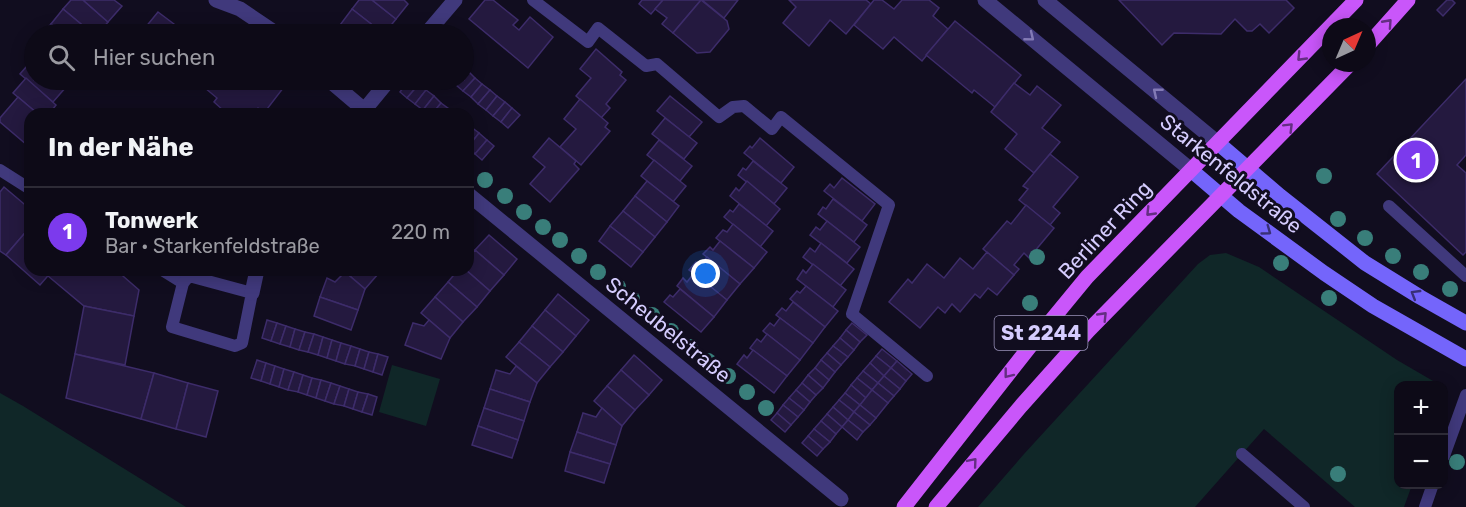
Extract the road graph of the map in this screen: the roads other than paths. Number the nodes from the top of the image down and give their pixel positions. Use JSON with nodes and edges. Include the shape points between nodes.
{"nodes":[{"id":1,"x":216,"y":0,"type":"edge"},
{"id":2,"x":455,"y":0,"type":"edge"},
{"id":3,"x":533,"y":0,"type":"edge"},
{"id":4,"x":985,"y":0,"type":"edge"},
{"id":5,"x":1045,"y":0,"type":"edge"},
{"id":6,"x":1356,"y":0,"type":"edge"},
{"id":7,"x":1408,"y":0,"type":"edge"},
{"id":8,"x":262,"y":24,"type":"edge"},
{"id":9,"x":435,"y":24,"type":"edge"},
{"id":10,"x":1376,"y":36,"type":"edge"},
{"id":11,"x":1342,"y":72,"type":"edge"},
{"id":12,"x":340,"y":90,"type":"edge"},
{"id":13,"x":382,"y":90,"type":"edge"},
{"id":14,"x":360,"y":108,"type":"edge"},
{"id":15,"x":369,"y":108,"type":"edge"},
{"id":16,"x":1218,"y":143,"type":"junction"},
{"id":17,"x":1248,"y":168,"type":"junction"},
{"id":18,"x":0,"y":170,"type":"edge"},
{"id":19,"x":1191,"y":170,"type":"junction"},
{"id":20,"x":24,"y":185,"type":"edge"},
{"id":21,"x":1221,"y":195,"type":"junction"},
{"id":22,"x":474,"y":199,"type":"edge"},
{"id":23,"x":1389,"y":206,"type":"dead end"},
{"id":24,"x":172,"y":276,"type":"edge"},
{"id":25,"x":256,"y":276,"type":"edge"},
{"id":26,"x":1466,"y":276,"type":"edge"},
{"id":27,"x":183,"y":283,"type":"junction"},
{"id":28,"x":252,"y":293,"type":"junction"},
{"id":29,"x":1466,"y":323,"type":"edge"},
{"id":30,"x":1466,"y":358,"type":"edge"},
{"id":31,"x":927,"y":376,"type":"dead end"},
{"id":32,"x":1466,"y":395,"type":"edge"},
{"id":33,"x":1448,"y":443,"type":"edge"},
{"id":34,"x":1242,"y":454,"type":"dead end"},
{"id":35,"x":1431,"y":489,"type":"edge"},
{"id":36,"x":842,"y":499,"type":"dead end"},
{"id":37,"x":904,"y":507,"type":"edge"},
{"id":38,"x":936,"y":507,"type":"edge"},
{"id":39,"x":1304,"y":507,"type":"edge"},
{"id":40,"x":1425,"y":507,"type":"edge"}],
"edges":[{"from":1,"to":8,"type":"street","via":[[240,9]]},
{"from":2,"to":9,"type":"street"},
{"from":3,"to":31,"type":"lane","via":[[588,42],[598,28],[646,66],[657,64],[718,117],[733,107],[744,106],[772,129],[782,117],[889,205],[852,314]]},
{"from":4,"to":19,"type":"street","name":"Starkenfeldstraße","one_way":true},
{"from":16,"to":5,"type":"street","name":"Starkenfeldstraße","one_way":true},
{"from":6,"to":16,"type":"main road","name":"Berliner Ring","number":"St 2244","one_way":true},
{"from":10,"to":7,"type":"main road","one_way":true},
{"from":17,"to":11,"type":"main road","number":"St 2244","one_way":true},
{"from":12,"to":14,"type":"street"},
{"from":13,"to":15,"type":"street"},
{"from":16,"to":17,"type":"main road","name":"Starkenfeldstraße"},
{"from":16,"to":19,"type":"main road","name":"Berliner Ring","number":"St 2244"},
{"from":17,"to":21,"type":"main road","number":"St 2244"},
{"from":29,"to":17,"type":"main road","name":"Starkenfeldstraße","one_way":true,"via":[[1365,263]]},
{"from":18,"to":20,"type":"lane"},
{"from":19,"to":21,"type":"main road","name":"Starkenfeldstraße"},
{"from":19,"to":37,"type":"main road","name":"Berliner Ring","number":"St 2244","one_way":true,"via":[[1087,277]]},
{"from":21,"to":30,"type":"main road","name":"Starkenfeldstraße","one_way":true,"via":[[1373,306]]},
{"from":38,"to":21,"type":"main road","number":"St 2244","one_way":true,"via":[[1088,331]]},
{"from":22,"to":36,"type":"street","name":"Scheubelstraße"},
{"from":23,"to":26,"type":"lane"},
{"from":24,"to":27,"type":"lane"},
{"from":25,"to":28,"type":"street"},
{"from":27,"to":28,"type":"lane","via":[[189,276]]},
{"from":27,"to":28,"type":"lane","via":[[172,327],[235,346],[242,343]]},
{"from":32,"to":33,"type":"lane"},
{"from":34,"to":39,"type":"lane"},
{"from":35,"to":40,"type":"lane"}]}
